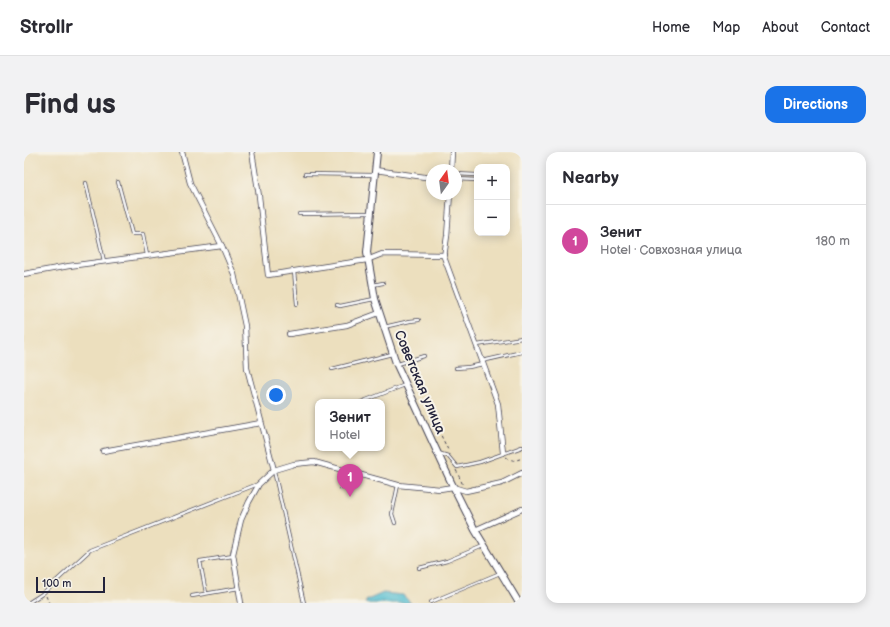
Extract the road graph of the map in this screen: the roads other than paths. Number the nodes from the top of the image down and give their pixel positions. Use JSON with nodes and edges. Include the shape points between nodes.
{"nodes":[{"id":1,"x":182,"y":152,"type":"edge"},
{"id":2,"x":252,"y":152,"type":"edge"},
{"id":3,"x":377,"y":152,"type":"edge"},
{"id":4,"x":452,"y":152,"type":"edge"},
{"id":5,"x":451,"y":164,"type":"edge"},
{"id":6,"x":375,"y":172,"type":"junction"},
{"id":7,"x":305,"y":174,"type":"dead end"},
{"id":8,"x":462,"y":174,"type":"edge"},
{"id":9,"x":474,"y":175,"type":"edge"},
{"id":10,"x":426,"y":177,"type":"edge"},
{"id":11,"x":462,"y":179,"type":"edge"},
{"id":12,"x":474,"y":180,"type":"edge"},
{"id":13,"x":118,"y":182,"type":"dead end"},
{"id":14,"x":86,"y":183,"type":"dead end"},
{"id":15,"x":450,"y":200,"type":"edge"},
{"id":16,"x":371,"y":213,"type":"junction"},
{"id":17,"x":298,"y":214,"type":"dead end"},
{"id":18,"x":222,"y":246,"type":"junction"},
{"id":19,"x":445,"y":255,"type":"junction"},
{"id":20,"x":147,"y":256,"type":"junction"},
{"id":21,"x":368,"y":260,"type":"junction"},
{"id":22,"x":104,"y":262,"type":"junction"},
{"id":23,"x":294,"y":271,"type":"junction"},
{"id":24,"x":24,"y":274,"type":"edge"},
{"id":25,"x":383,"y":283,"type":"dead end"},
{"id":26,"x":372,"y":285,"type":"junction"},
{"id":27,"x":375,"y":299,"type":"junction"},
{"id":28,"x":297,"y":304,"type":"dead end"},
{"id":29,"x":337,"y":305,"type":"dead end"},
{"id":30,"x":379,"y":313,"type":"junction"},
{"id":31,"x":419,"y":320,"type":"dead end"},
{"id":32,"x":384,"y":328,"type":"junction"},
{"id":33,"x":289,"y":334,"type":"dead end"},
{"id":34,"x":522,"y":338,"type":"edge"},
{"id":35,"x":477,"y":345,"type":"junction"},
{"id":36,"x":522,"y":352,"type":"edge"},
{"id":37,"x":393,"y":354,"type":"junction"},
{"id":38,"x":424,"y":356,"type":"dead end"},
{"id":39,"x":483,"y":362,"type":"junction"},
{"id":40,"x":397,"y":365,"type":"junction"},
{"id":41,"x":456,"y":368,"type":"dead end"},
{"id":42,"x":332,"y":370,"type":"dead end"},
{"id":43,"x":406,"y":384,"type":"junction"},
{"id":44,"x":368,"y":399,"type":"edge"},
{"id":45,"x":261,"y":423,"type":"junction"},
{"id":46,"x":522,"y":447,"type":"edge"},
{"id":47,"x":103,"y":451,"type":"dead end"},
{"id":48,"x":438,"y":453,"type":"junction"},
{"id":49,"x":503,"y":453,"type":"junction"},
{"id":50,"x":274,"y":470,"type":"junction"},
{"id":51,"x":345,"y":471,"type":"junction"},
{"id":52,"x":522,"y":473,"type":"edge"},
{"id":53,"x":259,"y":484,"type":"junction"},
{"id":54,"x":452,"y":484,"type":"junction"},
{"id":55,"x":398,"y":485,"type":"junction"},
{"id":56,"x":341,"y":488,"type":"dead end"},
{"id":57,"x":522,"y":509,"type":"edge"},
{"id":58,"x":396,"y":523,"type":"dead end"},
{"id":59,"x":475,"y":530,"type":"junction"},
{"id":60,"x":484,"y":546,"type":"junction"},
{"id":61,"x":233,"y":556,"type":"junction"},
{"id":62,"x":419,"y":568,"type":"dead end"},
{"id":63,"x":500,"y":573,"type":"junction"},
{"id":64,"x":238,"y":588,"type":"junction"},
{"id":65,"x":206,"y":593,"type":"junction"},
{"id":66,"x":192,"y":596,"type":"dead end"},
{"id":67,"x":432,"y":602,"type":"edge"},
{"id":68,"x":28,"y":603,"type":"edge"},
{"id":69,"x":241,"y":603,"type":"edge"},
{"id":70,"x":304,"y":603,"type":"edge"},
{"id":71,"x":519,"y":603,"type":"edge"}],
"edges":[{"from":1,"to":18,"type":"street","via":[[190,183]]},
{"from":2,"to":23,"type":"street","via":[[268,275]]},
{"from":3,"to":6,"type":"street","name":"Советская улица"},
{"from":4,"to":5,"type":"street"},
{"from":6,"to":7,"type":"lane"},
{"from":6,"to":10,"type":"street"},
{"from":6,"to":16,"type":"street","name":"Советская улица"},
{"from":8,"to":9,"type":"lane"},
{"from":11,"to":12,"type":"lane"},
{"from":13,"to":20,"type":"lane","via":[[132,234],[143,234]]},
{"from":14,"to":22,"type":"lane"},
{"from":15,"to":19,"type":"street"},
{"from":16,"to":17,"type":"lane"},
{"from":16,"to":21,"type":"street","name":"Советская улица"},
{"from":18,"to":20,"type":"street"},
{"from":18,"to":45,"type":"street","via":[[234,274],[245,326],[247,368]]},
{"from":19,"to":21,"type":"street","via":[[382,254]]},
{"from":19,"to":35,"type":"street"},
{"from":20,"to":22,"type":"street"},
{"from":21,"to":23,"type":"street"},
{"from":21,"to":26,"type":"street","name":"Советская улица"},
{"from":22,"to":24,"type":"street"},
{"from":23,"to":28,"type":"lane"},
{"from":25,"to":26,"type":"lane"},
{"from":26,"to":27,"type":"street","name":"Советская улица"},
{"from":27,"to":29,"type":"lane"},
{"from":27,"to":30,"type":"street","name":"Советская улица"},
{"from":30,"to":32,"type":"street","name":"Советская улица"},
{"from":30,"to":33,"type":"street","via":[[347,325]]},
{"from":31,"to":32,"type":"lane"},
{"from":32,"to":37,"type":"street","name":"Советская улица"},
{"from":34,"to":35,"type":"lane"},
{"from":35,"to":39,"type":"street"},
{"from":36,"to":39,"type":"lane"},
{"from":37,"to":40,"type":"street","name":"Советская улица"},
{"from":37,"to":42,"type":"lane"},
{"from":38,"to":40,"type":"lane"},
{"from":39,"to":41,"type":"lane"},
{"from":39,"to":49,"type":"street","via":[[498,404]]},
{"from":40,"to":43,"type":"street","name":"Советская улица"},
{"from":43,"to":44,"type":"lane"},
{"from":43,"to":48,"type":"street","name":"Советская улица"},
{"from":45,"to":47,"type":"street"},
{"from":45,"to":50,"type":"street"},
{"from":46,"to":49,"type":"lane"},
{"from":48,"to":49,"type":"lane","via":[[448,456],[457,467],[497,457]]},
{"from":48,"to":54,"type":"street","name":"Советская улица"},
{"from":50,"to":51,"type":"street","via":[[314,462]]},
{"from":50,"to":53,"type":"street"},
{"from":50,"to":70,"type":"lane"},
{"from":51,"to":55,"type":"street"},
{"from":51,"to":56,"type":"lane"},
{"from":52,"to":54,"type":"street","via":[[502,482],[466,491]]},
{"from":53,"to":61,"type":"street","via":[[241,520]]},
{"from":53,"to":68,"type":"lane","via":[[90,550],[45,592]]},
{"from":54,"to":55,"type":"street","via":[[440,490]]},
{"from":54,"to":59,"type":"street","name":"Советская улица"},
{"from":55,"to":58,"type":"lane","via":[[392,514]]},
{"from":57,"to":59,"type":"street"},
{"from":59,"to":60,"type":"street","name":"Советская улица"},
{"from":60,"to":62,"type":"lane","via":[[447,561]]},
{"from":60,"to":63,"type":"street","name":"Советская улица"},
{"from":61,"to":64,"type":"street"},
{"from":61,"to":65,"type":"lane","via":[[200,561]]},
{"from":63,"to":67,"type":"lane"},
{"from":63,"to":71,"type":"street","name":"Советская улица"},
{"from":64,"to":65,"type":"lane"},
{"from":64,"to":69,"type":"street"},
{"from":65,"to":66,"type":"lane"}]}
